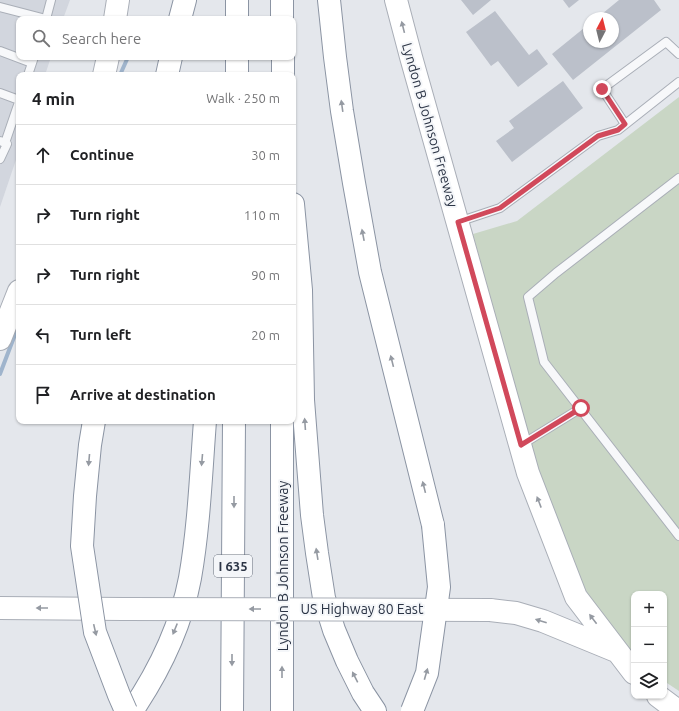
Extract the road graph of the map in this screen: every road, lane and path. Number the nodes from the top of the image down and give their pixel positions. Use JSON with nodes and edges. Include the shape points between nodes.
{"nodes":[{"id":1,"x":51,"y":0,"type":"edge"},
{"id":2,"x":118,"y":0,"type":"edge"},
{"id":3,"x":185,"y":0,"type":"edge"},
{"id":4,"x":237,"y":0,"type":"edge"},
{"id":5,"x":282,"y":0,"type":"edge"},
{"id":6,"x":329,"y":0,"type":"edge"},
{"id":7,"x":396,"y":0,"type":"edge"},
{"id":8,"x":0,"y":7,"type":"edge"},
{"id":9,"x":34,"y":16,"type":"edge"},
{"id":10,"x":47,"y":16,"type":"edge"},
{"id":11,"x":115,"y":16,"type":"edge"},
{"id":12,"x":181,"y":16,"type":"edge"},
{"id":13,"x":237,"y":16,"type":"edge"},
{"id":14,"x":282,"y":16,"type":"edge"},
{"id":15,"x":0,"y":51,"type":"edge"},
{"id":16,"x":679,"y":54,"type":"edge"},
{"id":17,"x":16,"y":55,"type":"edge"},
{"id":18,"x":33,"y":60,"type":"edge"},
{"id":19,"x":107,"y":60,"type":"edge"},
{"id":20,"x":170,"y":60,"type":"edge"},
{"id":21,"x":237,"y":60,"type":"edge"},
{"id":22,"x":283,"y":60,"type":"edge"},
{"id":23,"x":29,"y":72,"type":"edge"},
{"id":24,"x":105,"y":72,"type":"edge"},
{"id":25,"x":168,"y":72,"type":"edge"},
{"id":26,"x":237,"y":72,"type":"edge"},
{"id":27,"x":283,"y":72,"type":"edge"},
{"id":28,"x":679,"y":82,"type":"edge"},
{"id":29,"x":0,"y":93,"type":"edge"},
{"id":30,"x":16,"y":100,"type":"edge"},
{"id":31,"x":16,"y":109,"type":"edge"},
{"id":32,"x":625,"y":124,"type":"junction"},
{"id":33,"x":3,"y":142,"type":"edge"},
{"id":34,"x":0,"y":159,"type":"edge"},
{"id":35,"x":679,"y":178,"type":"edge"},
{"id":36,"x":458,"y":222,"type":"junction"},
{"id":37,"x":296,"y":236,"type":"edge"},
{"id":38,"x":16,"y":299,"type":"edge"},
{"id":39,"x":0,"y":339,"type":"edge"},
{"id":40,"x":581,"y":408,"type":"junction"},
{"id":41,"x":94,"y":424,"type":"edge"},
{"id":42,"x":205,"y":424,"type":"edge"},
{"id":43,"x":234,"y":424,"type":"edge"},
{"id":44,"x":282,"y":424,"type":"edge"},
{"id":45,"x":521,"y":445,"type":"junction"},
{"id":46,"x":679,"y":536,"type":"edge"},
{"id":47,"x":0,"y":608,"type":"edge"},
{"id":48,"x":616,"y":651,"type":"junction"},
{"id":49,"x":631,"y":669,"type":"edge"},
{"id":50,"x":662,"y":699,"type":"edge"},
{"id":51,"x":126,"y":711,"type":"edge"},
{"id":52,"x":132,"y":711,"type":"edge"},
{"id":53,"x":232,"y":711,"type":"edge"},
{"id":54,"x":282,"y":711,"type":"edge"},
{"id":55,"x":375,"y":711,"type":"edge"},
{"id":56,"x":412,"y":711,"type":"edge"},
{"id":57,"x":678,"y":711,"type":"edge"}],
"edges":[{"from":1,"to":10,"type":"lane"},
{"from":2,"to":11,"type":"main road"},
{"from":3,"to":12,"type":"main road"},
{"from":4,"to":13,"type":"main road"},
{"from":5,"to":14,"type":"main road"},
{"from":56,"to":6,"type":"main road","one_way":true,"bridge":true,"via":[[427,673],[439,587],[433,525],[370,272],[342,111]]},
{"from":36,"to":7,"type":"main road","name":"Lyndon B Johnson Freeway","one_way":true},
{"from":8,"to":9,"type":"lane"},
{"from":15,"to":17,"type":"lane"},
{"from":16,"to":32,"type":"lane","via":[[666,42],[602,89]]},
{"from":18,"to":23,"type":"lane"},
{"from":19,"to":24,"type":"main road"},
{"from":20,"to":25,"type":"main road"},
{"from":21,"to":26,"type":"main road"},
{"from":22,"to":27,"type":"main road"},
{"from":28,"to":32,"type":"lane"},
{"from":29,"to":30,"type":"lane"},
{"from":31,"to":33,"type":"lane"},
{"from":32,"to":36,"type":"lane","via":[[618,130],[598,136],[500,208]]},
{"from":33,"to":34,"type":"lane","via":[[6,144]]},
{"from":35,"to":40,"type":"lane","via":[[528,297],[544,362]]},
{"from":36,"to":45,"type":"main road","name":"Lyndon B Johnson Freeway"},
{"from":55,"to":37,"type":"main road","one_way":true,"via":[[363,693],[334,630],[324,598],[316,553],[303,400],[301,290]]},
{"from":38,"to":39,"type":"main road"},
{"from":40,"to":45,"type":"lane"},
{"from":40,"to":46,"type":"lane"},
{"from":41,"to":51,"type":"main road","one_way":true,"bridge":true,"via":[[82,546],[95,632]]},
{"from":42,"to":52,"type":"main road","one_way":true,"via":[[190,579],[178,623],[163,660]]},
{"from":43,"to":53,"type":"main road","number":"I 635","one_way":true},
{"from":54,"to":44,"type":"main road","name":"Lyndon B Johnson Freeway","one_way":true},
{"from":48,"to":45,"type":"main road","name":"Lyndon B Johnson Freeway","one_way":true,"via":[[576,597],[528,473]]},
{"from":48,"to":47,"type":"main road","name":"US Highway 80 East","one_way":true,"bridge":true,"via":[[543,621],[516,613],[490,610]]},
{"from":48,"to":49,"type":"main road","name":"US Highway 80 East"},
{"from":50,"to":57,"type":"main road"}]}
